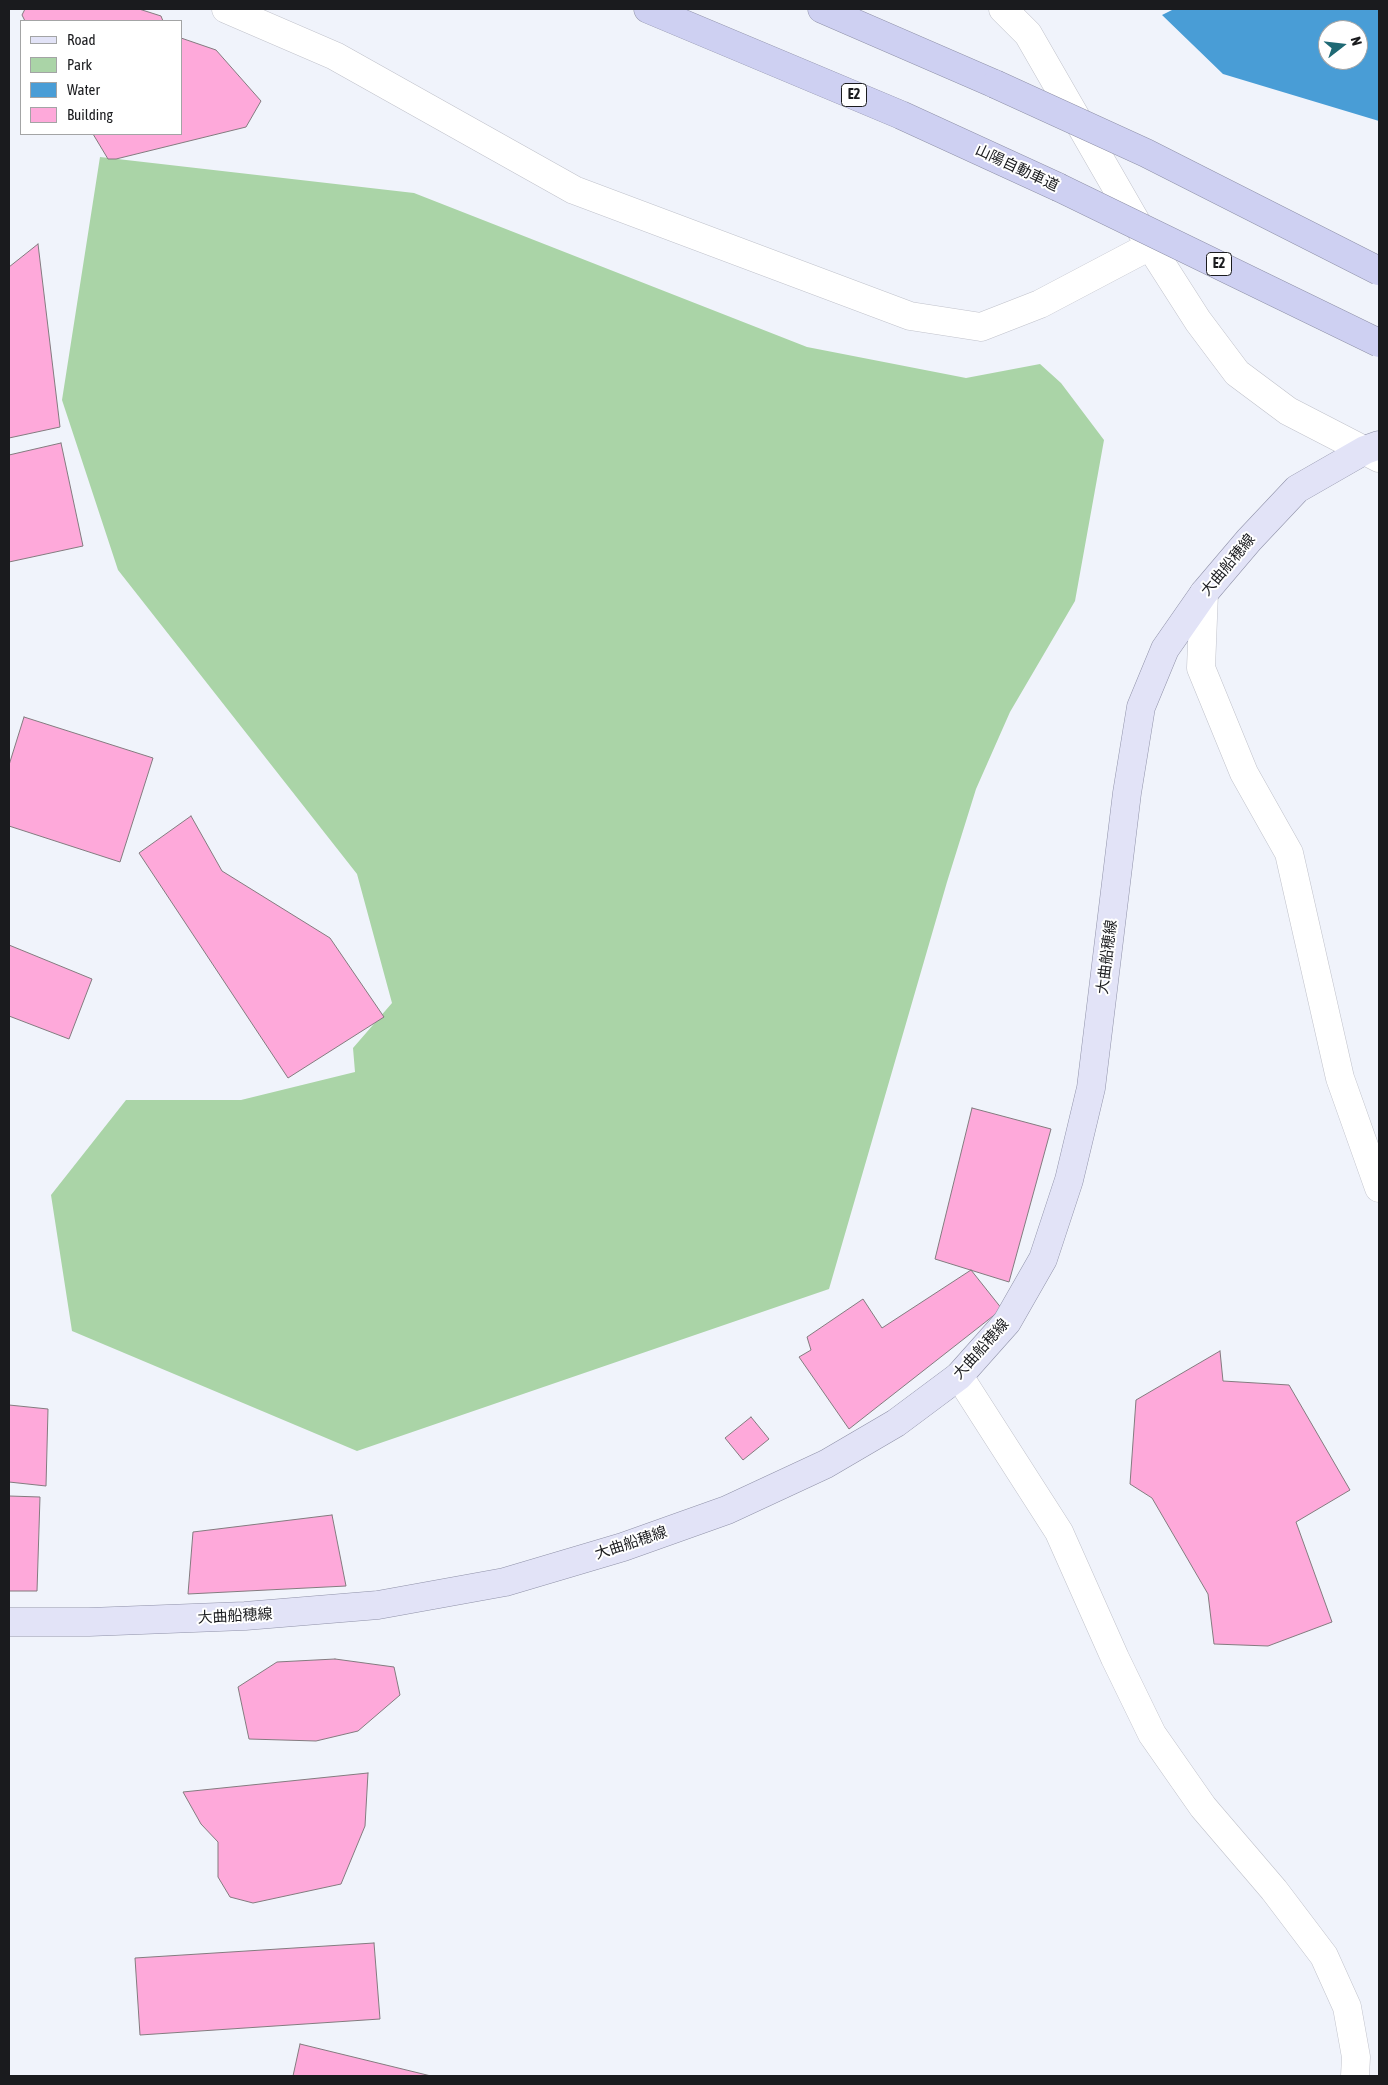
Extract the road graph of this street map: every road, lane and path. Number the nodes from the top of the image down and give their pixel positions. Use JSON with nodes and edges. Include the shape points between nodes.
{"nodes":[{"id":1,"x":226,"y":9,"type":"edge"},
{"id":2,"x":648,"y":9,"type":"edge"},
{"id":3,"x":822,"y":9,"type":"edge"},
{"id":4,"x":1003,"y":9,"type":"edge"},
{"id":5,"x":1150,"y":246,"type":"junction"},
{"id":6,"x":1379,"y":271,"type":"edge"},
{"id":7,"x":1379,"y":344,"type":"edge"},
{"id":8,"x":1374,"y":451,"type":"edge"},
{"id":9,"x":1204,"y":593,"type":"junction"},
{"id":10,"x":1379,"y":1188,"type":"edge"},
{"id":11,"x":959,"y":1376,"type":"junction"},
{"id":12,"x":9,"y":1622,"type":"edge"},
{"id":13,"x":1355,"y":2076,"type":"edge"}],
"edges":[{"from":1,"to":5,"type":"street","via":[[335,56],[574,190],[910,316],[981,327],[1040,304]]},
{"from":2,"to":7,"type":"highway","name":"山陽自動車道","number":"E2","bridge":true,"via":[[901,115],[1058,187]]},
{"from":3,"to":6,"type":"highway","bridge":true,"via":[[1146,153]]},
{"from":4,"to":5,"type":"street","via":[[1028,34]]},
{"from":5,"to":8,"type":"street","via":[[1198,321],[1237,373],[1288,411]]},
{"from":8,"to":9,"type":"main road","name":"大曲船穂線","via":[[1297,490]]},
{"from":9,"to":10,"type":"street","via":[[1201,668],[1244,773],[1289,852],[1340,1078]]},
{"from":9,"to":11,"type":"main road","name":"大曲船穂線","via":[[1165,649],[1141,707],[1127,794],[1091,1088],[1069,1180],[1043,1260],[1007,1322]]},
{"from":11,"to":12,"type":"main road","name":"大曲船穂線","via":[[896,1423],[826,1464],[727,1510],[623,1547],[505,1582],[378,1605],[245,1616]]},
{"from":11,"to":13,"type":"street","via":[[1059,1532],[1152,1734],[1204,1807],[1324,1956],[1347,2007],[1356,2057]]}]}
